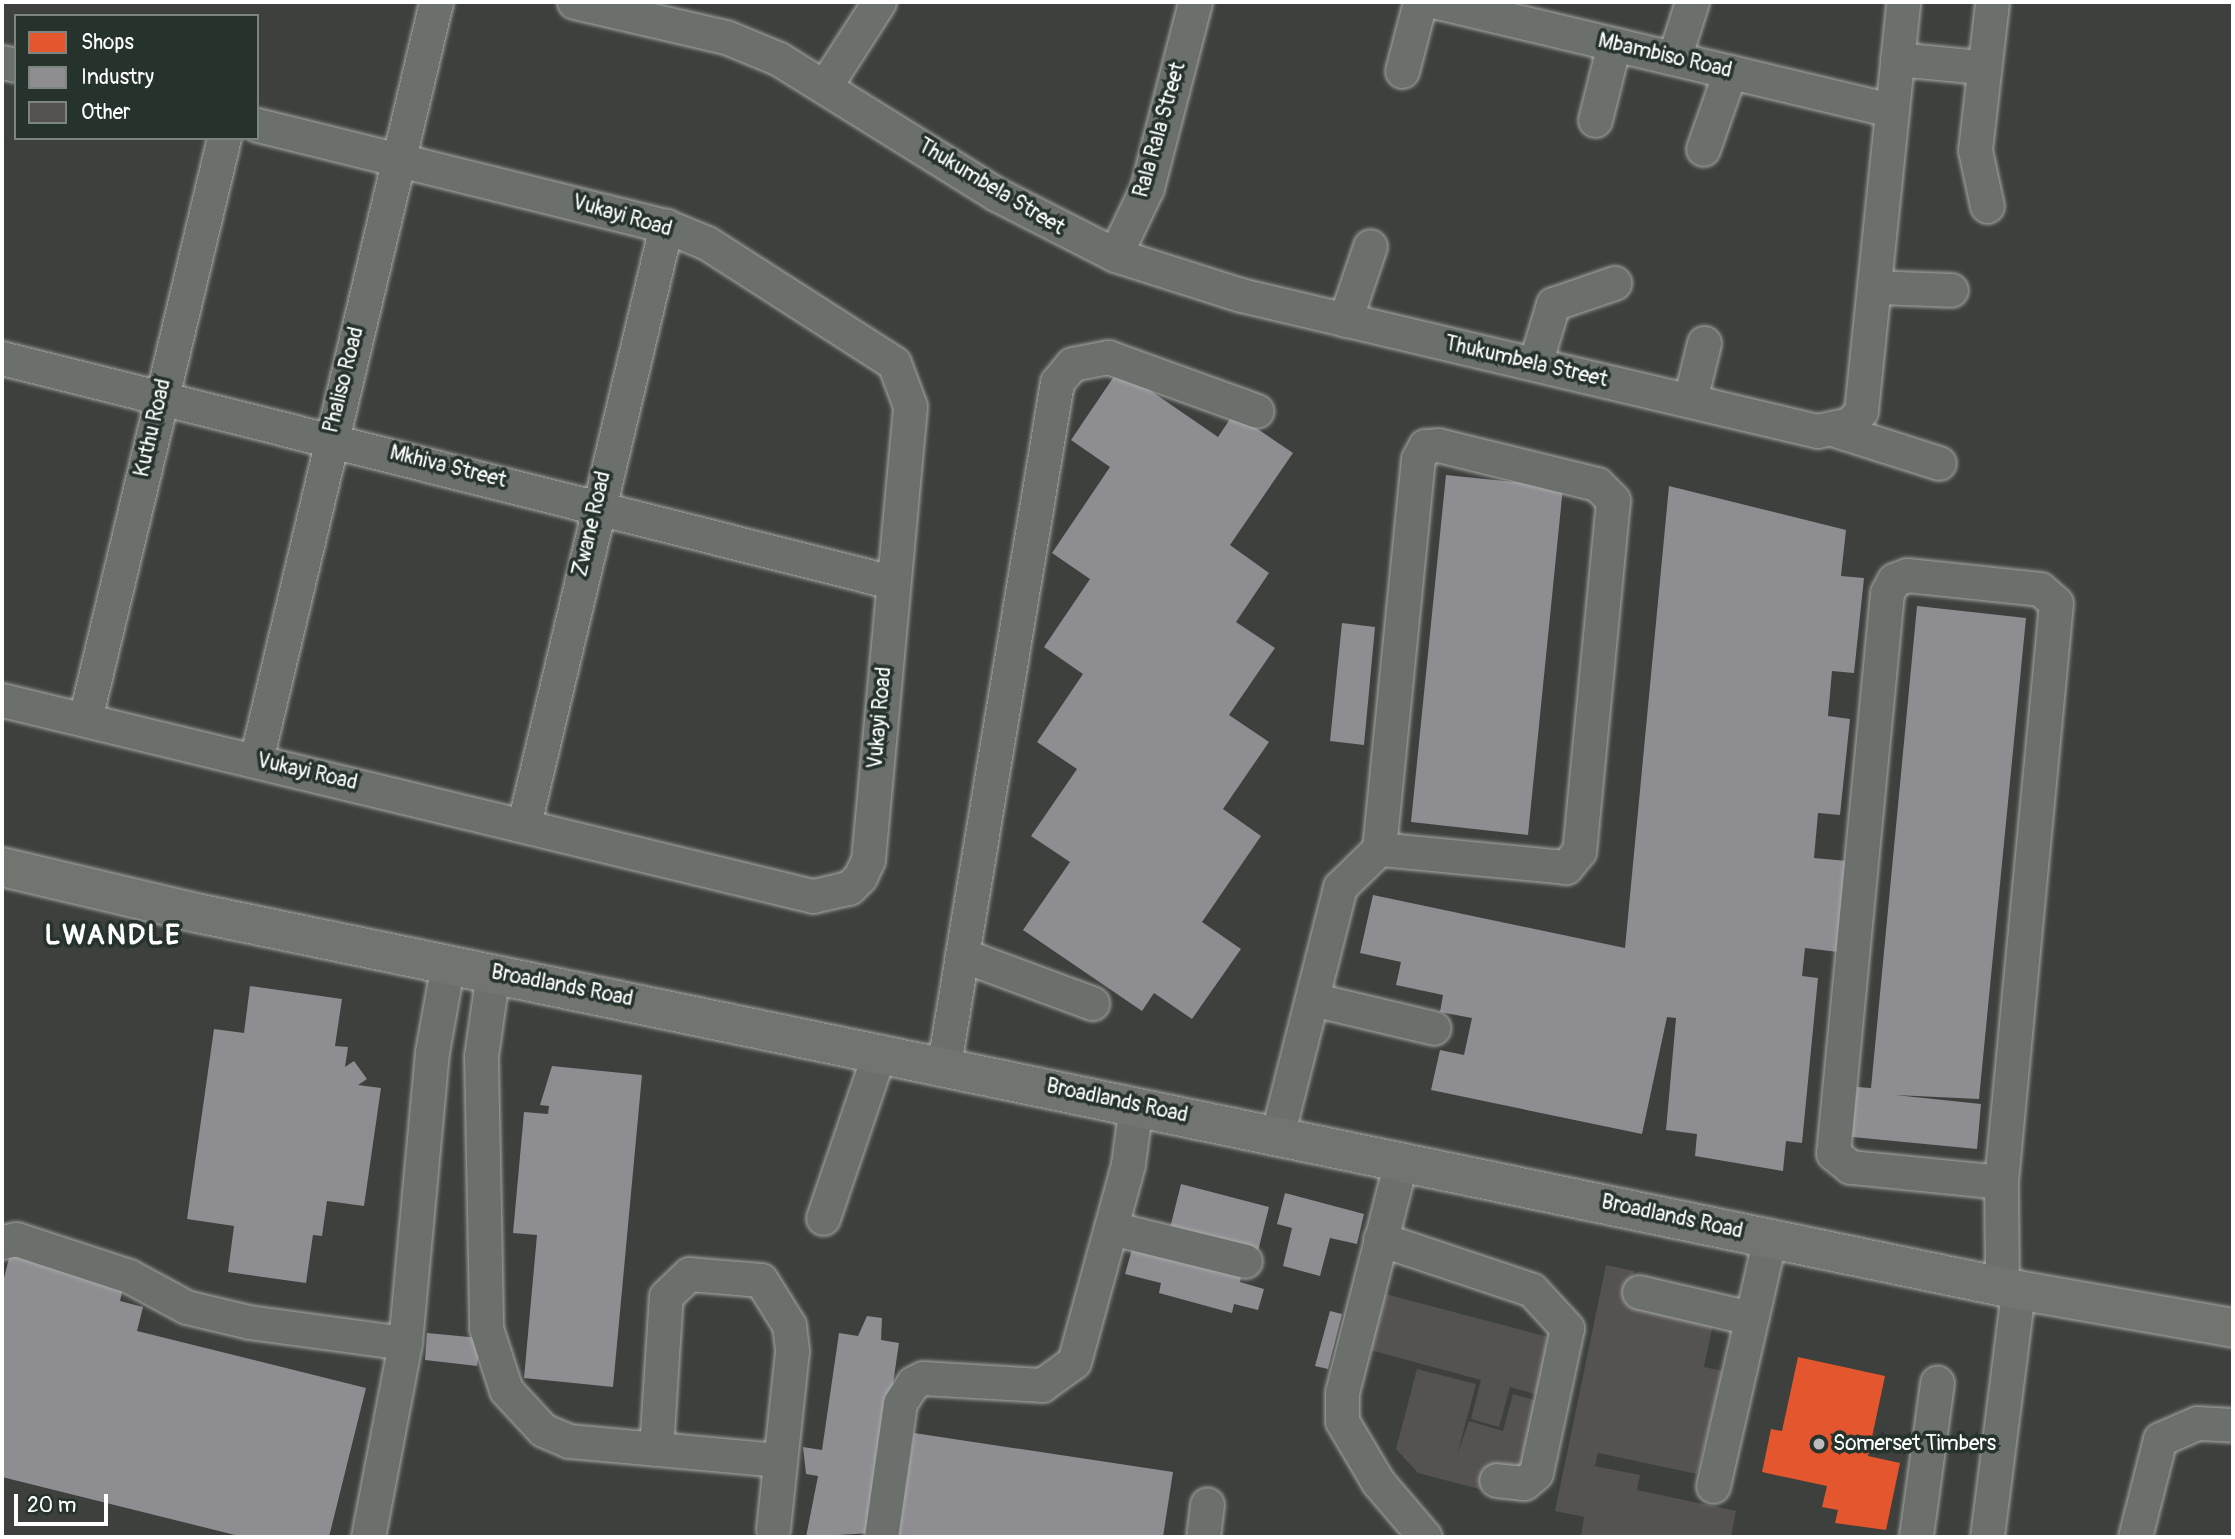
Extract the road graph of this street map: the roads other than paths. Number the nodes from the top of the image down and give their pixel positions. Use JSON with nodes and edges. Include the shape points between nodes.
{"nodes":[{"id":1,"x":436,"y":2,"type":"edge"},
{"id":2,"x":574,"y":2,"type":"edge"},
{"id":3,"x":879,"y":2,"type":"edge"},
{"id":4,"x":1195,"y":2,"type":"edge"},
{"id":5,"x":1420,"y":2,"type":"edge"},
{"id":6,"x":1437,"y":2,"type":"edge"},
{"id":7,"x":1692,"y":2,"type":"edge"},
{"id":8,"x":1903,"y":2,"type":"edge"},
{"id":9,"x":1993,"y":2,"type":"edge"},
{"id":10,"x":1614,"y":44,"type":"junction"},
{"id":11,"x":1674,"y":58,"type":"junction"},
{"id":12,"x":1897,"y":59,"type":"junction"},
{"id":13,"x":1980,"y":67,"type":"junction"},
{"id":14,"x":1402,"y":71,"type":"dead end"},
{"id":15,"x":1730,"y":72,"type":"junction"},
{"id":16,"x":825,"y":86,"type":"junction"},
{"id":17,"x":1892,"y":110,"type":"junction"},
{"id":18,"x":1595,"y":120,"type":"dead end"},
{"id":19,"x":259,"y":125,"type":"edge"},
{"id":20,"x":224,"y":140,"type":"edge"},
{"id":21,"x":1703,"y":149,"type":"dead end"},
{"id":22,"x":398,"y":158,"type":"junction"},
{"id":23,"x":1987,"y":206,"type":"dead end"},
{"id":24,"x":666,"y":226,"type":"junction"},
{"id":25,"x":1370,"y":246,"type":"dead end"},
{"id":26,"x":1115,"y":255,"type":"junction"},
{"id":27,"x":1614,"y":283,"type":"dead end"},
{"id":28,"x":1874,"y":287,"type":"junction"},
{"id":29,"x":1951,"y":290,"type":"dead end"},
{"id":30,"x":1345,"y":320,"type":"junction"},
{"id":31,"x":1704,"y":343,"type":"dead end"},
{"id":32,"x":2,"y":358,"type":"edge"},
{"id":33,"x":1535,"y":364,"type":"junction"},
{"id":34,"x":160,"y":396,"type":"junction"},
{"id":35,"x":1690,"y":400,"type":"junction"},
{"id":36,"x":1257,"y":411,"type":"dead end"},
{"id":37,"x":1835,"y":430,"type":"junction"},
{"id":38,"x":329,"y":438,"type":"junction"},
{"id":39,"x":1939,"y":463,"type":"dead end"},
{"id":40,"x":596,"y":503,"type":"junction"},
{"id":41,"x":892,"y":582,"type":"junction"},
{"id":42,"x":2,"y":700,"type":"edge"},
{"id":43,"x":85,"y":719,"type":"junction"},
{"id":44,"x":256,"y":760,"type":"junction"},
{"id":45,"x":524,"y":824,"type":"junction"},
{"id":46,"x":1379,"y":849,"type":"junction"},
{"id":47,"x":2,"y":867,"type":"edge"},
{"id":48,"x":962,"y":955,"type":"junction"},
{"id":49,"x":448,"y":963,"type":"junction"},
{"id":50,"x":493,"y":972,"type":"junction"},
{"id":51,"x":1312,"y":999,"type":"junction"},
{"id":52,"x":1092,"y":1003,"type":"dead end"},
{"id":53,"x":1434,"y":1028,"type":"dead end"},
{"id":54,"x":880,"y":1051,"type":"junction"},
{"id":55,"x":944,"y":1064,"type":"junction"},
{"id":56,"x":1136,"y":1105,"type":"junction"},
{"id":57,"x":1277,"y":1136,"type":"junction"},
{"id":58,"x":1401,"y":1161,"type":"junction"},
{"id":59,"x":2001,"y":1182,"type":"junction"},
{"id":60,"x":823,"y":1218,"type":"dead end"},
{"id":61,"x":1111,"y":1227,"type":"junction"},
{"id":62,"x":1770,"y":1238,"type":"junction"},
{"id":63,"x":1380,"y":1240,"type":"junction"},
{"id":64,"x":2,"y":1242,"type":"edge"},
{"id":65,"x":1245,"y":1261,"type":"dead end"},
{"id":66,"x":2010,"y":1288,"type":"junction"},
{"id":67,"x":1639,"y":1292,"type":"dead end"},
{"id":68,"x":1751,"y":1318,"type":"junction"},
{"id":69,"x":2233,"y":1328,"type":"edge"},
{"id":70,"x":405,"y":1343,"type":"junction"},
{"id":71,"x":1937,"y":1382,"type":"dead end"},
{"id":72,"x":2233,"y":1425,"type":"edge"},
{"id":73,"x":656,"y":1449,"type":"junction"},
{"id":74,"x":778,"y":1460,"type":"junction"},
{"id":75,"x":1496,"y":1480,"type":"dead end"},
{"id":76,"x":1713,"y":1486,"type":"dead end"},
{"id":77,"x":1207,"y":1504,"type":"dead end"},
{"id":78,"x":773,"y":1529,"type":"dead end"},
{"id":79,"x":368,"y":1537,"type":"edge"},
{"id":80,"x":881,"y":1537,"type":"edge"},
{"id":81,"x":1202,"y":1537,"type":"edge"},
{"id":82,"x":1425,"y":1537,"type":"edge"},
{"id":83,"x":1921,"y":1537,"type":"edge"},
{"id":84,"x":1987,"y":1537,"type":"edge"},
{"id":85,"x":2134,"y":1537,"type":"edge"}],
"edges":[{"from":1,"to":22,"type":"street","name":"Phaliso Road"},
{"from":2,"to":16,"type":"street","name":"Thukumbela Street","via":[[726,37]]},
{"from":3,"to":16,"type":"street"},
{"from":4,"to":26,"type":"street","name":"Rala Rala Street","via":[[1147,188]]},
{"from":5,"to":14,"type":"street"},
{"from":6,"to":10,"type":"street","name":"Mbambiso Road"},
{"from":7,"to":11,"type":"street"},
{"from":8,"to":12,"type":"street"},
{"from":9,"to":13,"type":"street"},
{"from":10,"to":11,"type":"street","name":"Mbambiso Road"},
{"from":10,"to":18,"type":"street"},
{"from":11,"to":15,"type":"street","name":"Mbambiso Road"},
{"from":12,"to":13,"type":"street"},
{"from":12,"to":17,"type":"street"},
{"from":13,"to":23,"type":"street","via":[[1975,150]]},
{"from":15,"to":17,"type":"street","name":"Mbambiso Road"},
{"from":15,"to":21,"type":"street"},
{"from":16,"to":26,"type":"street","name":"Thukumbela Street","via":[[1007,200]]},
{"from":17,"to":28,"type":"street"},
{"from":19,"to":22,"type":"street","name":"Vukayi Road"},
{"from":20,"to":34,"type":"street","name":"Kuthu Road"},
{"from":22,"to":24,"type":"street","name":"Vukayi Road"},
{"from":22,"to":38,"type":"street","name":"Phaliso Road"},
{"from":24,"to":40,"type":"street","name":"Zwane Road"},
{"from":24,"to":41,"type":"street","name":"Vukayi Road","via":[[707,243],[872,345],[906,382],[910,406]]},
{"from":25,"to":30,"type":"street"},
{"from":26,"to":30,"type":"street","name":"Thukumbela Street"},
{"from":27,"to":33,"type":"street","via":[[1553,304]]},
{"from":28,"to":29,"type":"street"},
{"from":28,"to":37,"type":"street","via":[[1861,411]]},
{"from":30,"to":33,"type":"street","name":"Thukumbela Street"},
{"from":31,"to":35,"type":"street"},
{"from":32,"to":34,"type":"street","name":"Mkhiva Street"},
{"from":33,"to":35,"type":"street","name":"Thukumbela Street"},
{"from":34,"to":38,"type":"street","name":"Mkhiva Street"},
{"from":34,"to":43,"type":"street","name":"Kuthu Road"},
{"from":35,"to":37,"type":"street","name":"Thukumbela Street"},
{"from":36,"to":48,"type":"street","via":[[1108,357],[1072,363],[1057,382]]},
{"from":37,"to":39,"type":"street","name":"Thukumbela Street"},
{"from":38,"to":40,"type":"street","name":"Mkhiva Street"},
{"from":38,"to":44,"type":"street","name":"Phaliso Road"},
{"from":40,"to":41,"type":"street","name":"Mkhiva Street"},
{"from":40,"to":45,"type":"street","name":"Zwane Road"},
{"from":41,"to":45,"type":"street","name":"Vukayi Road","via":[[868,860],[849,888],[813,896]]},
{"from":42,"to":43,"type":"street","name":"Vukayi Road"},
{"from":43,"to":44,"type":"street","name":"Vukayi Road"},
{"from":44,"to":45,"type":"street","name":"Vukayi Road"},
{"from":46,"to":46,"type":"street","via":[[1420,452],[1438,445],[1604,488],[1614,507],[1577,858],[1559,868]]},
{"from":46,"to":51,"type":"street","via":[[1340,887]]},
{"from":47,"to":49,"type":"main road","name":"Broadlands Road"},
{"from":48,"to":52,"type":"street"},
{"from":48,"to":55,"type":"street"},
{"from":49,"to":50,"type":"main road","name":"Broadlands Road"},
{"from":49,"to":70,"type":"street","via":[[432,1052]]},
{"from":50,"to":54,"type":"main road","name":"Broadlands Road"},
{"from":50,"to":73,"type":"street","via":[[481,1056],[486,1328],[495,1364],[506,1391],[543,1430],[569,1441]]},
{"from":51,"to":53,"type":"street"},
{"from":51,"to":57,"type":"street"},
{"from":54,"to":55,"type":"main road","name":"Broadlands Road"},
{"from":54,"to":60,"type":"street"},
{"from":55,"to":56,"type":"main road","name":"Broadlands Road"},
{"from":56,"to":57,"type":"main road","name":"Broadlands Road"},
{"from":56,"to":61,"type":"street"},
{"from":57,"to":58,"type":"main road","name":"Broadlands Road"},
{"from":58,"to":62,"type":"main road","name":"Broadlands Road"},
{"from":58,"to":63,"type":"street"},
{"from":59,"to":59,"type":"street","via":[[1850,1167],[1833,1153],[1887,593],[1894,580],[1907,575],[2040,589],[2056,603]]},
{"from":59,"to":66,"type":"street"},
{"from":61,"to":65,"type":"street"},
{"from":61,"to":80,"type":"street","via":[[1081,1345],[1065,1373],[1042,1385],[923,1378],[906,1390]]},
{"from":62,"to":66,"type":"main road","name":"Broadlands Road"},
{"from":62,"to":68,"type":"street"},
{"from":63,"to":75,"type":"street","via":[[1532,1290],[1567,1328],[1535,1473],[1524,1483]]},
{"from":63,"to":82,"type":"street","via":[[1342,1392],[1342,1421],[1378,1482]]},
{"from":64,"to":70,"type":"street","via":[[16,1239],[129,1276],[186,1307],[250,1322]]},
{"from":66,"to":69,"type":"main road","name":"Broadlands Road"},
{"from":66,"to":84,"type":"street"},
{"from":67,"to":68,"type":"street"},
{"from":68,"to":76,"type":"street"},
{"from":70,"to":79,"type":"street"},
{"from":71,"to":83,"type":"street"},
{"from":72,"to":85,"type":"street","via":[[2197,1423],[2160,1439]]},
{"from":73,"to":74,"type":"street"},
{"from":73,"to":74,"type":"street","via":[[661,1309],[675,1283],[704,1273],[761,1280],[789,1325]]},
{"from":74,"to":78,"type":"street"},
{"from":77,"to":81,"type":"street"}]}
